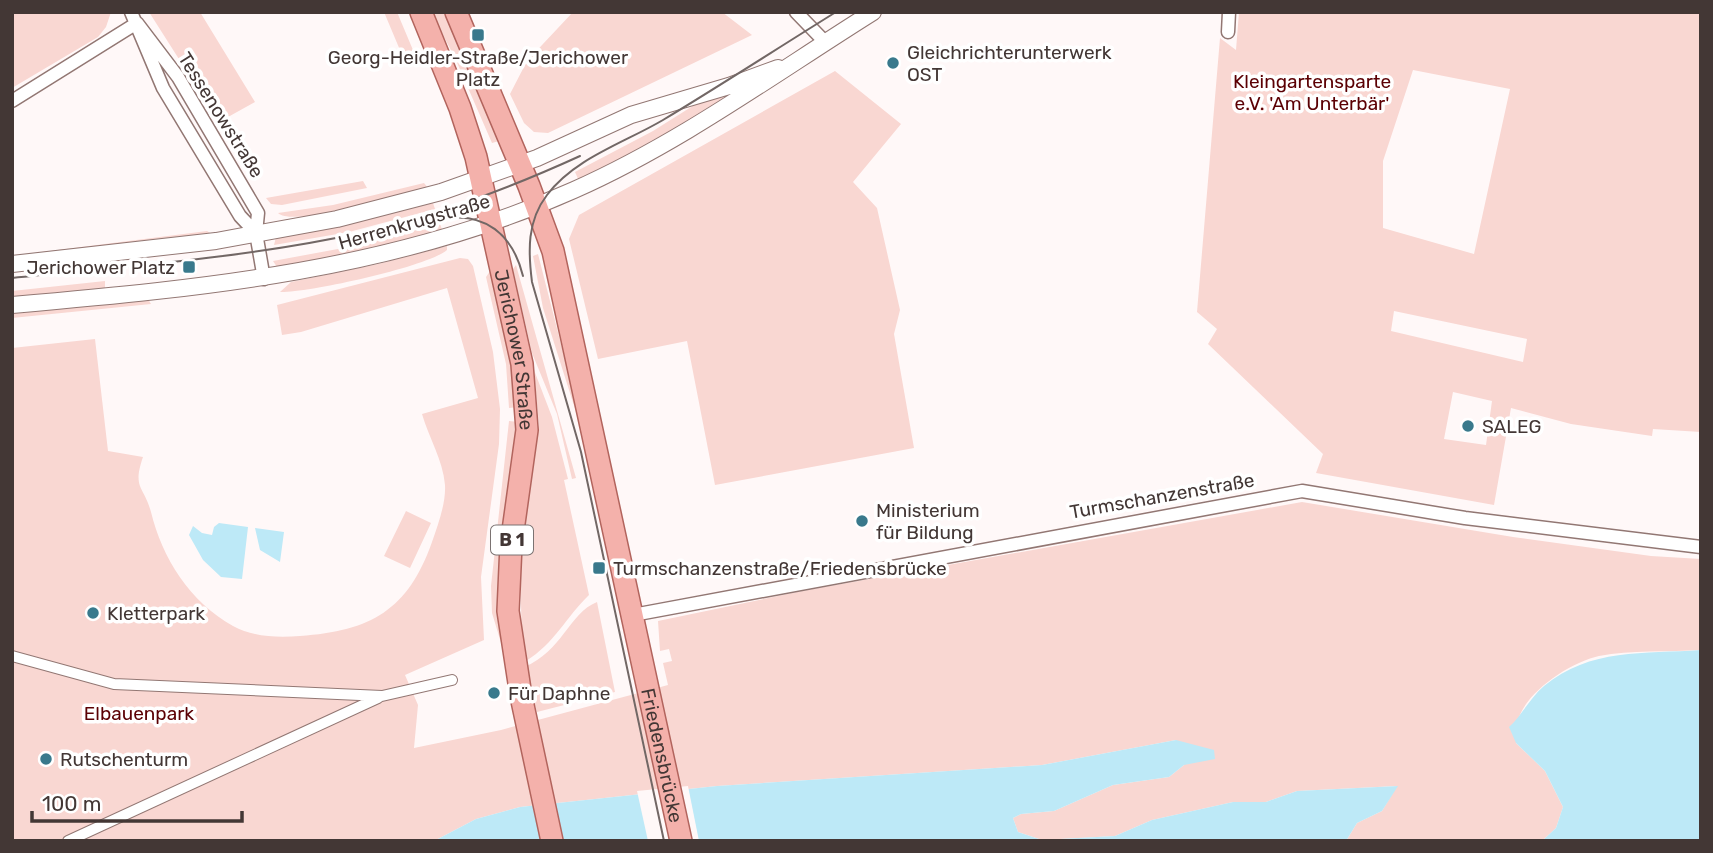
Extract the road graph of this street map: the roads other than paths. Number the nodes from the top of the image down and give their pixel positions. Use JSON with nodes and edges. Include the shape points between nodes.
{"nodes":[{"id":1,"x":421,"y":12,"type":"edge"},
{"id":2,"x":456,"y":12,"type":"edge"},
{"id":3,"x":796,"y":12,"type":"edge"},
{"id":4,"x":873,"y":12,"type":"edge"},
{"id":5,"x":1229,"y":12,"type":"edge"},
{"id":6,"x":134,"y":18,"type":"edge"},
{"id":7,"x":1228,"y":32,"type":"dead end"},
{"id":8,"x":825,"y":42,"type":"junction"},
{"id":9,"x":791,"y":63,"type":"junction"},
{"id":10,"x":12,"y":101,"type":"edge"},
{"id":11,"x":520,"y":164,"type":"junction"},
{"id":12,"x":481,"y":178,"type":"junction"},
{"id":13,"x":536,"y":206,"type":"junction"},
{"id":14,"x":491,"y":222,"type":"junction"},
{"id":15,"x":256,"y":233,"type":"junction"},
{"id":16,"x":12,"y":264,"type":"edge"},
{"id":17,"x":264,"y":279,"type":"junction"},
{"id":18,"x":12,"y":305,"type":"edge"},
{"id":19,"x":1701,"y":547,"type":"edge"},
{"id":20,"x":633,"y":615,"type":"junction"},
{"id":21,"x":12,"y":656,"type":"edge"},
{"id":22,"x":452,"y":680,"type":"dead end"},
{"id":23,"x":382,"y":696,"type":"junction"},
{"id":24,"x":68,"y":841,"type":"edge"},
{"id":25,"x":552,"y":841,"type":"edge"},
{"id":26,"x":681,"y":841,"type":"edge"}],
"edges":[{"from":1,"to":12,"type":"main road","name":"Jerichower Straße","number":"B 1","via":[[460,108]]},
{"from":2,"to":11,"type":"main road"},
{"from":3,"to":8,"type":"street"},
{"from":4,"to":8,"type":"street","name":"Herrenkrugstraße"},
{"from":5,"to":7,"type":"street"},
{"from":6,"to":10,"type":"street"},
{"from":6,"to":15,"type":"street","name":"Tessenowstraße","via":[[163,88],[240,216]]},
{"from":6,"to":15,"type":"street","name":"Tessenowstraße","via":[[178,76],[238,177],[258,213]]},
{"from":8,"to":9,"type":"street","name":"Herrenkrugstraße"},
{"from":9,"to":11,"type":"street","name":"Herrenkrugstraße","via":[[631,115]]},
{"from":9,"to":13,"type":"street","name":"Herrenkrugstraße","via":[[770,81],[695,126],[610,173]]},
{"from":11,"to":12,"type":"street","name":"Herrenkrugstraße"},
{"from":11,"to":13,"type":"main road"},
{"from":12,"to":14,"type":"main road","name":"Jerichower Straße","number":"B 1"},
{"from":12,"to":15,"type":"street","name":"Herrenkrugstraße","via":[[337,219]]},
{"from":13,"to":14,"type":"street","name":"Herrenkrugstraße"},
{"from":13,"to":20,"type":"main road","via":[[553,251]]},
{"from":14,"to":17,"type":"street","name":"Herrenkrugstraße","via":[[397,252]]},
{"from":14,"to":25,"type":"main road","name":"Jerichower Straße","number":"B 1","via":[[519,345],[526,408],[525,451],[511,545],[510,634]]},
{"from":15,"to":16,"type":"street","name":"Herrenkrugstraße"},
{"from":15,"to":17,"type":"street","name":"Tessenowstraße"},
{"from":17,"to":18,"type":"street","name":"Herrenkrugstraße"},
{"from":19,"to":20,"type":"street","name":"Turmschanzenstraße","via":[[1465,518],[1302,491]]},
{"from":20,"to":26,"type":"main road","name":"Friedensbrücke"},
{"from":21,"to":23,"type":"street","via":[[114,684]]},
{"from":22,"to":23,"type":"street"},
{"from":23,"to":24,"type":"street"}]}
